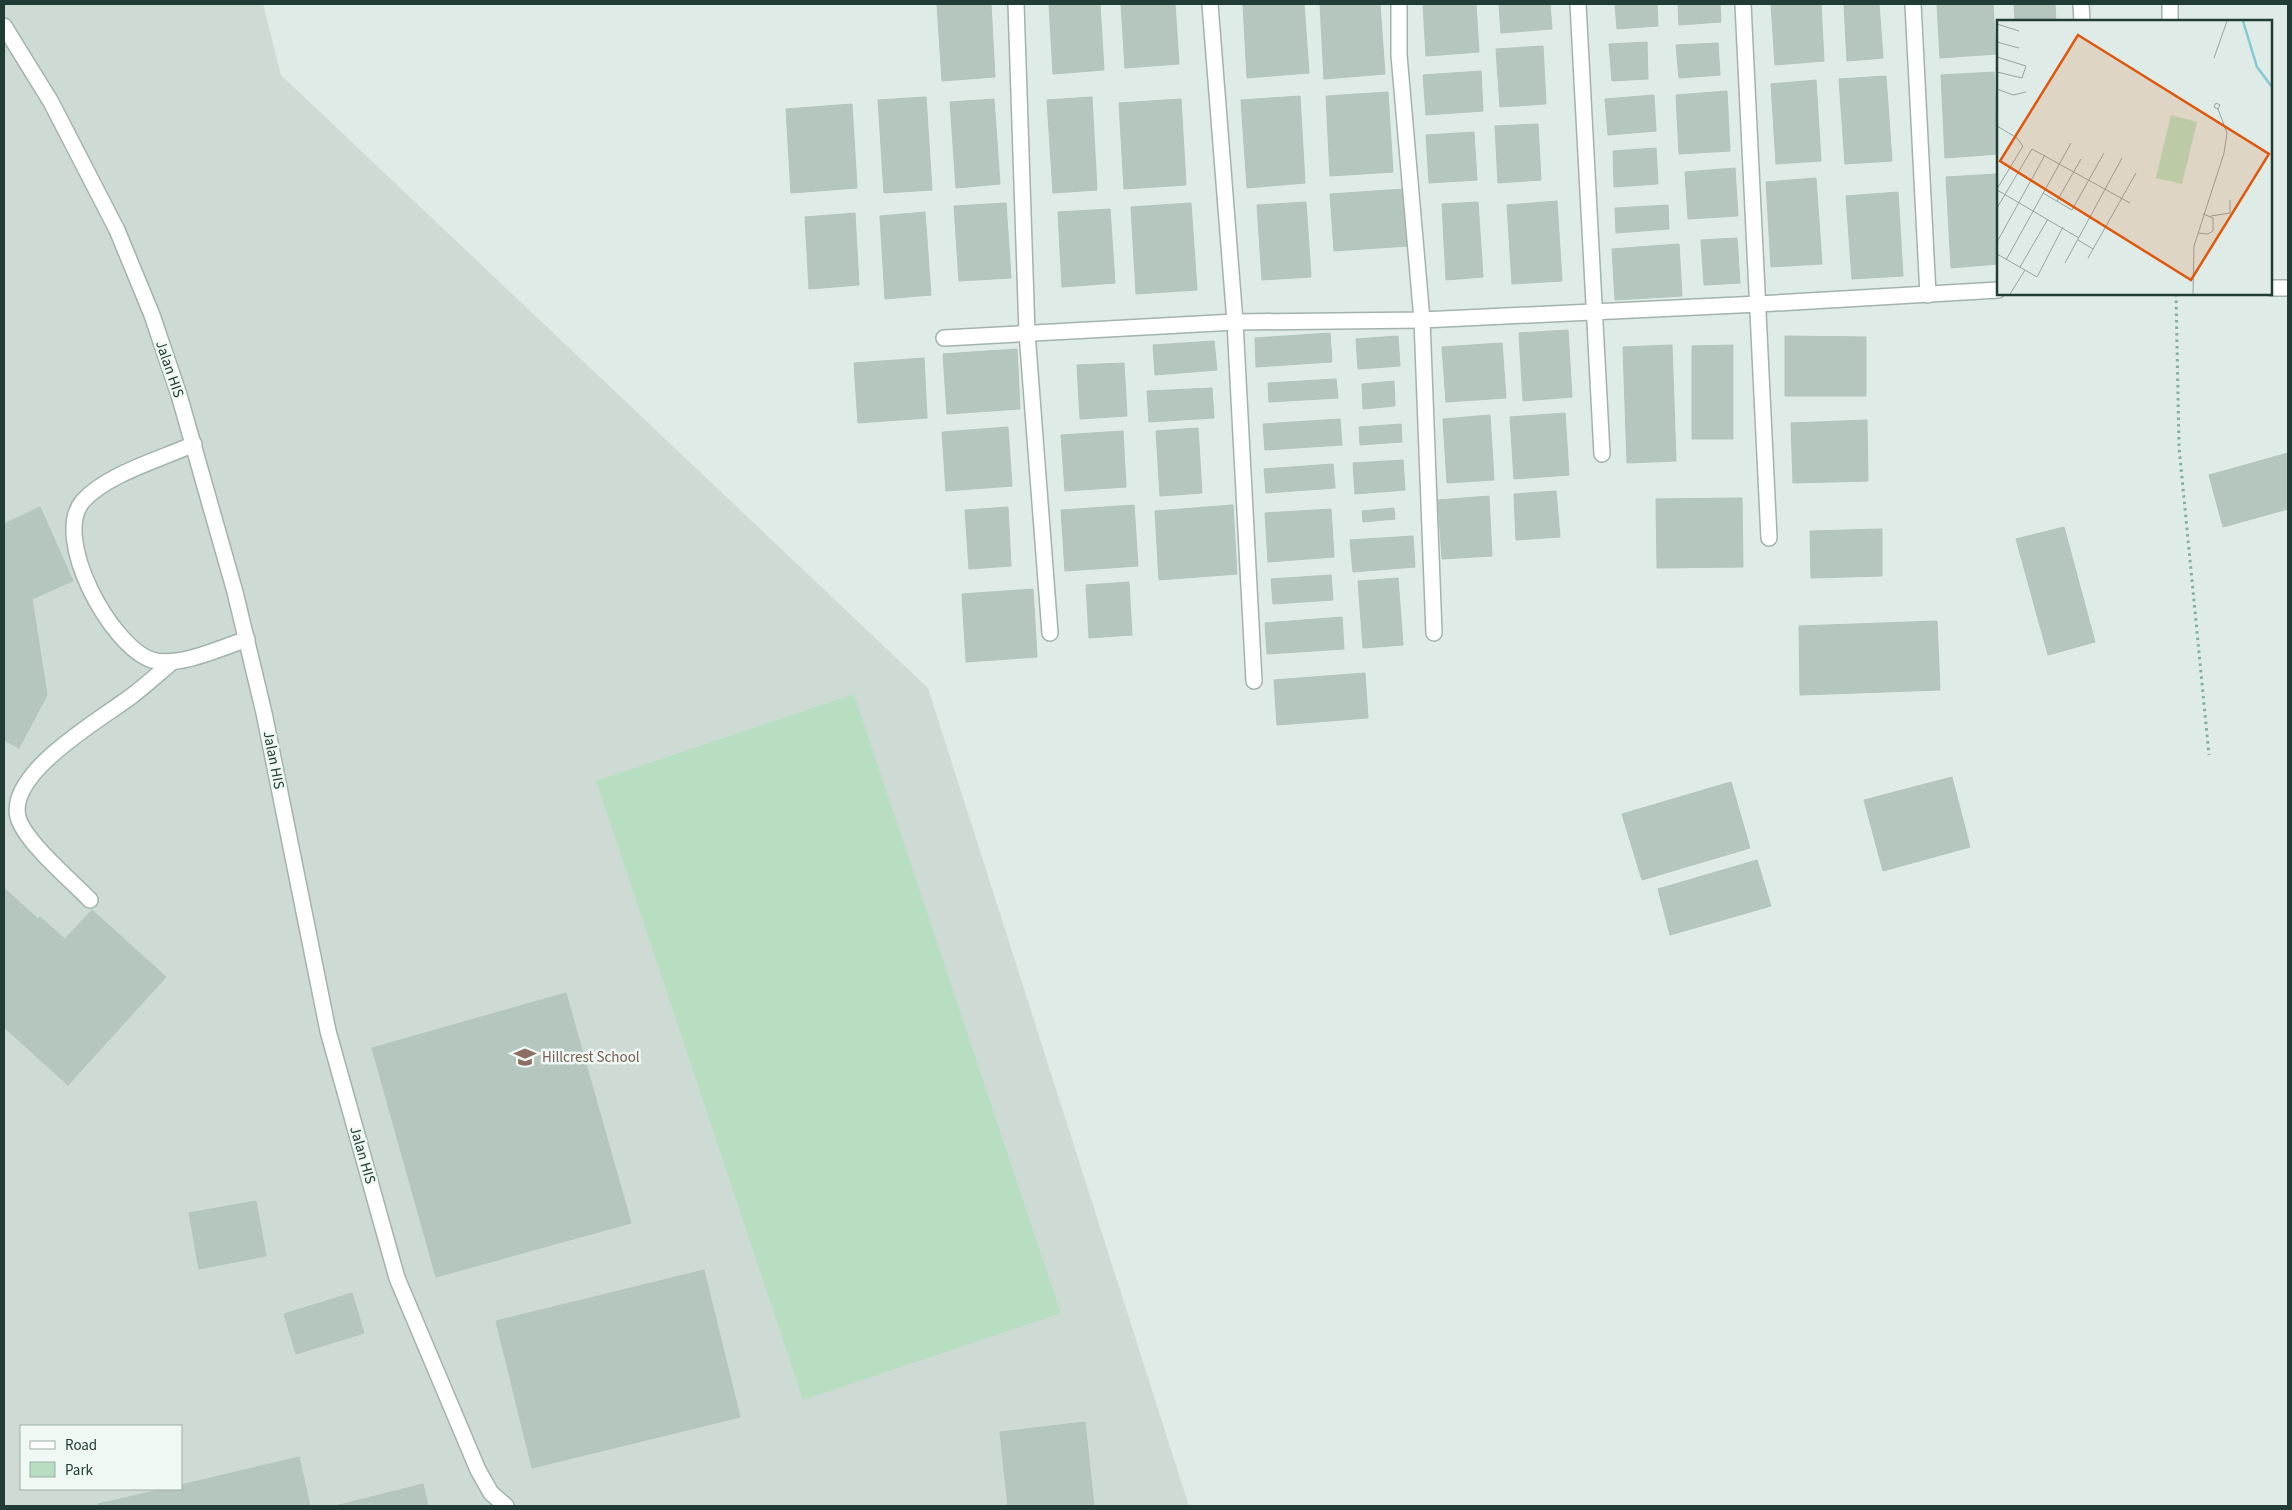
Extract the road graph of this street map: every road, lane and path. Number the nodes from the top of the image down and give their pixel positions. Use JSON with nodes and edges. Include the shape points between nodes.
{"nodes":[{"id":1,"x":1016,"y":4,"type":"edge"},
{"id":2,"x":1210,"y":4,"type":"edge"},
{"id":3,"x":1399,"y":4,"type":"edge"},
{"id":4,"x":1578,"y":4,"type":"edge"},
{"id":5,"x":1743,"y":4,"type":"edge"},
{"id":6,"x":1913,"y":4,"type":"edge"},
{"id":7,"x":2081,"y":4,"type":"edge"},
{"id":8,"x":2170,"y":4,"type":"edge"},
{"id":9,"x":2082,"y":20,"type":"edge"},
{"id":10,"x":2170,"y":20,"type":"edge"},
{"id":11,"x":4,"y":26,"type":"edge"},
{"id":12,"x":2272,"y":288,"type":"edge"},
{"id":13,"x":2288,"y":288,"type":"edge"},
{"id":14,"x":1997,"y":290,"type":"edge"},
{"id":15,"x":1928,"y":295,"type":"junction"},
{"id":16,"x":2176,"y":295,"type":"edge"},
{"id":17,"x":1759,"y":304,"type":"junction"},
{"id":18,"x":1596,"y":312,"type":"junction"},
{"id":19,"x":1422,"y":320,"type":"junction"},
{"id":20,"x":1235,"y":322,"type":"junction"},
{"id":21,"x":1027,"y":333,"type":"junction"},
{"id":22,"x":944,"y":338,"type":"dead end"},
{"id":23,"x":194,"y":444,"type":"junction"},
{"id":24,"x":1602,"y":454,"type":"dead end"},
{"id":25,"x":1769,"y":538,"type":"dead end"},
{"id":26,"x":1050,"y":633,"type":"dead end"},
{"id":27,"x":1434,"y":633,"type":"dead end"},
{"id":28,"x":247,"y":639,"type":"junction"},
{"id":29,"x":170,"y":663,"type":"junction"},
{"id":30,"x":1254,"y":682,"type":"dead end"},
{"id":31,"x":2209,"y":755,"type":"dead end"},
{"id":32,"x":90,"y":900,"type":"dead end"},
{"id":33,"x":506,"y":1506,"type":"edge"}],
"edges":[{"from":1,"to":21,"type":"street"},
{"from":2,"to":20,"type":"street"},
{"from":3,"to":19,"type":"street","via":[[1398,55]]},
{"from":4,"to":18,"type":"street"},
{"from":5,"to":17,"type":"street"},
{"from":6,"to":15,"type":"street"},
{"from":7,"to":9,"type":"street"},
{"from":8,"to":10,"type":"street"},
{"from":11,"to":23,"type":"street","name":"Jalan HIS","via":[[51,102],[117,230],[152,316]]},
{"from":12,"to":13,"type":"street"},
{"from":14,"to":15,"type":"street"},
{"from":15,"to":17,"type":"street"},
{"from":16,"to":31,"type":"path","via":[[2179,447]]},
{"from":17,"to":18,"type":"street"},
{"from":17,"to":25,"type":"street"},
{"from":18,"to":19,"type":"street"},
{"from":18,"to":24,"type":"street"},
{"from":19,"to":20,"type":"street"},
{"from":19,"to":27,"type":"street"},
{"from":20,"to":21,"type":"street"},
{"from":20,"to":30,"type":"street"},
{"from":21,"to":22,"type":"street"},
{"from":21,"to":26,"type":"street"},
{"from":23,"to":28,"type":"street","name":"Jalan HIS"},
{"from":23,"to":29,"type":"street","via":[[122,474],[95,490],[82,502],[75,518],[76,546],[86,581],[101,611],[137,654]]},
{"from":28,"to":29,"type":"street"},
{"from":28,"to":33,"type":"street","name":"Jalan HIS","via":[[328,1031],[397,1278],[478,1470],[491,1493]]},
{"from":29,"to":32,"type":"street","via":[[39,765],[19,796],[18,817],[33,843]]}]}
